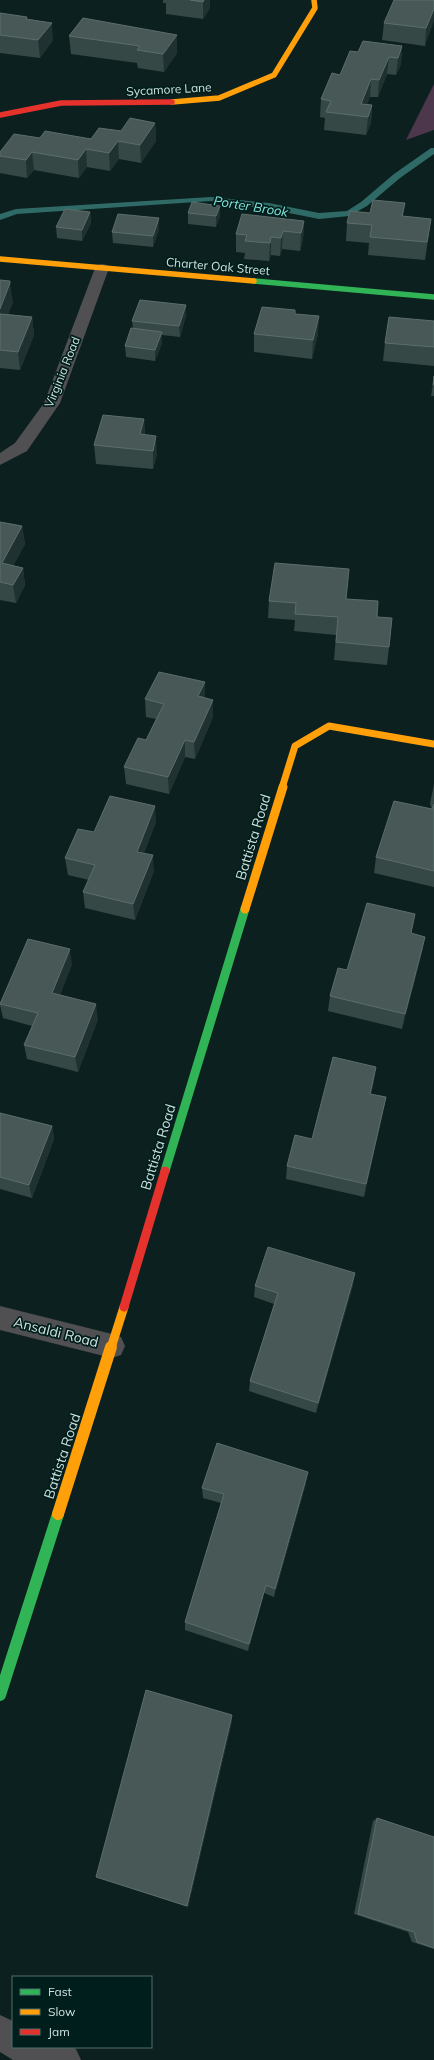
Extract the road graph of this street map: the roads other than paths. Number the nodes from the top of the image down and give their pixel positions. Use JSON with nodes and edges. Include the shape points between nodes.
{"nodes":[{"id":1,"x":314,"y":0,"type":"edge"},
{"id":2,"x":0,"y":114,"type":"edge"},
{"id":3,"x":0,"y":259,"type":"edge"},
{"id":4,"x":102,"y":268,"type":"junction"},
{"id":5,"x":434,"y":297,"type":"edge"},
{"id":6,"x":0,"y":460,"type":"edge"},
{"id":7,"x":434,"y":744,"type":"edge"},
{"id":8,"x":0,"y":1318,"type":"edge"},
{"id":9,"x":112,"y":1346,"type":"junction"},
{"id":10,"x":0,"y":1695,"type":"edge"},
{"id":11,"x":0,"y":2031,"type":"edge"},
{"id":12,"x":12,"y":2041,"type":"edge"},
{"id":13,"x":23,"y":2048,"type":"edge"},
{"id":14,"x":65,"y":2060,"type":"edge"}],
"edges":[{"from":1,"to":2,"type":"street","name":"Sycamore Lane","via":[[315,8],[274,75],[219,98],[157,103],[61,103]]},
{"from":3,"to":4,"type":"street","name":"Charter Oak Street"},
{"from":4,"to":5,"type":"street","name":"Charter Oak Street"},
{"from":4,"to":6,"type":"street","name":"Virginia Road","via":[[52,403],[21,447]]},
{"from":7,"to":9,"type":"street","name":"Battista Road","via":[[329,726],[295,746]]},
{"from":8,"to":9,"type":"street","name":"Ansaldi Road"},
{"from":9,"to":10,"type":"street","name":"Battista Road"},
{"from":11,"to":12,"type":"street"},
{"from":13,"to":14,"type":"street"}]}
